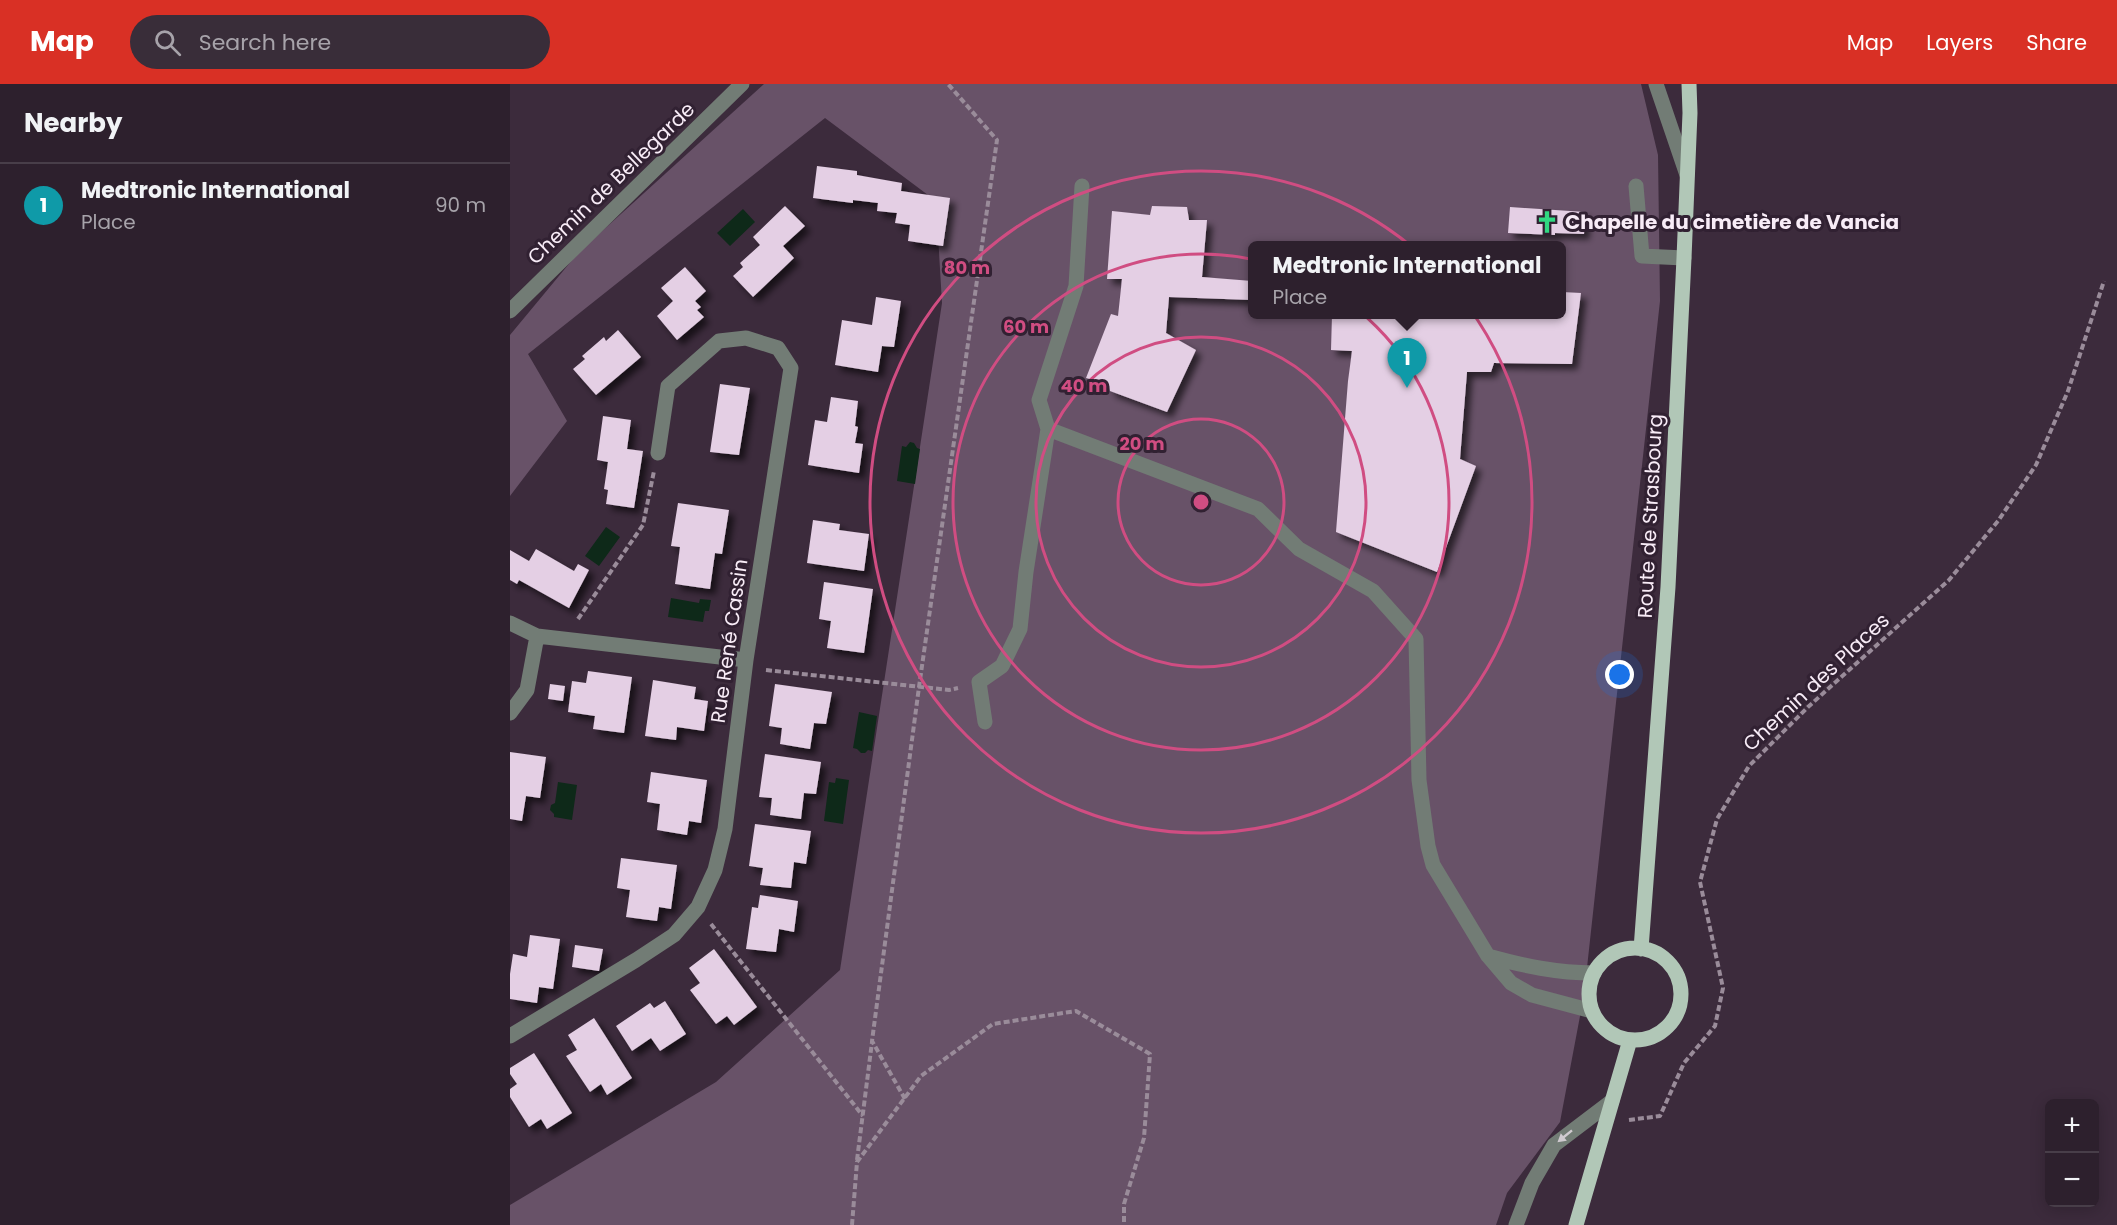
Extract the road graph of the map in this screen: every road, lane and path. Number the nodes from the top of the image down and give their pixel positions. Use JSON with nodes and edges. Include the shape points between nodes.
{"nodes":[{"id":1,"x":742,"y":84,"type":"edge"},
{"id":2,"x":948,"y":84,"type":"edge"},
{"id":3,"x":1656,"y":84,"type":"edge"},
{"id":4,"x":1689,"y":84,"type":"edge"},
{"id":5,"x":1687,"y":177,"type":"junction"},
{"id":6,"x":1082,"y":186,"type":"dead end"},
{"id":7,"x":1636,"y":186,"type":"dead end"},
{"id":8,"x":1684,"y":258,"type":"junction"},
{"id":9,"x":2104,"y":281,"type":"dead end"},
{"id":10,"x":510,"y":311,"type":"edge"},
{"id":11,"x":1048,"y":429,"type":"junction"},
{"id":12,"x":658,"y":453,"type":"joint"},
{"id":13,"x":510,"y":623,"type":"edge"},
{"id":14,"x":537,"y":636,"type":"junction"},
{"id":15,"x":575,"y":640,"type":"junction"},
{"id":16,"x":746,"y":660,"type":"junction"},
{"id":17,"x":980,"y":682,"type":"junction"},
{"id":18,"x":918,"y":687,"type":"junction"},
{"id":19,"x":510,"y":713,"type":"edge"},
{"id":20,"x":985,"y":722,"type":"dead end"},
{"id":21,"x":698,"y":907,"type":"junction"},
{"id":22,"x":1641,"y":949,"type":"junction"},
{"id":23,"x":1488,"y":956,"type":"junction"},
{"id":24,"x":1594,"y":973,"type":"junction"},
{"id":25,"x":1592,"y":1011,"type":"junction"},
{"id":26,"x":510,"y":1036,"type":"edge"},
{"id":27,"x":1630,"y":1040,"type":"junction"},
{"id":28,"x":872,"y":1041,"type":"junction"},
{"id":29,"x":905,"y":1099,"type":"junction"},
{"id":30,"x":1612,"y":1101,"type":"junction"},
{"id":31,"x":863,"y":1116,"type":"junction"},
{"id":32,"x":1605,"y":1123,"type":"junction"},
{"id":33,"x":857,"y":1162,"type":"junction"},
{"id":34,"x":852,"y":1225,"type":"edge"},
{"id":35,"x":1124,"y":1225,"type":"edge"},
{"id":36,"x":1516,"y":1225,"type":"edge"},
{"id":37,"x":1576,"y":1225,"type":"edge"}],
"edges":[{"from":1,"to":10,"type":"street","name":"Chemin de Bellegarde"},
{"from":2,"to":18,"type":"path","via":[[998,140]]},
{"from":3,"to":5,"type":"street"},
{"from":4,"to":5,"type":"main road","name":"Route de Strasbourg"},
{"from":5,"to":8,"type":"main road","name":"Route de Strasbourg"},
{"from":6,"to":11,"type":"street","via":[[1076,286],[1039,400]]},
{"from":7,"to":8,"type":"street","via":[[1642,256]]},
{"from":8,"to":22,"type":"main road","name":"Route de Strasbourg","via":[[1668,587]]},
{"from":9,"to":32,"type":"path","name":"Chemin des Places","via":[[2068,392],[2036,465],[1998,521],[1949,580],[1808,707],[1749,766],[1717,819],[1700,882],[1723,988],[1715,1026],[1684,1063],[1660,1116]]},
{"from":11,"to":17,"type":"street","via":[[1020,629],[1002,666]]},
{"from":11,"to":23,"type":"street","via":[[1258,509],[1299,549],[1373,591],[1416,639],[1419,780],[1428,846],[1433,865],[1451,898]]},
{"from":12,"to":15,"type":"path","via":[[643,525],[579,616]]},
{"from":12,"to":16,"type":"street","name":"Rue René Cassin","via":[[668,386],[718,341],[746,338],[778,348],[791,368]]},
{"from":13,"to":14,"type":"street"},
{"from":14,"to":15,"type":"street"},
{"from":14,"to":19,"type":"street","via":[[527,690]]},
{"from":15,"to":16,"type":"street"},
{"from":16,"to":18,"type":"path","via":[[765,670]]},
{"from":16,"to":21,"type":"street","name":"Rue René Cassin","via":[[725,829],[715,870]]},
{"from":17,"to":18,"type":"path","via":[[949,690]]},
{"from":17,"to":20,"type":"street"},
{"from":18,"to":28,"type":"path"},
{"from":21,"to":26,"type":"street","name":"Rue René Cassin","via":[[674,935]]},
{"from":21,"to":31,"type":"path"},
{"from":22,"to":24,"type":"main road","via":[[1613,954]]},
{"from":22,"to":27,"type":"main road","via":[[1669,964],[1681,992],[1679,1008],[1661,1033]]},
{"from":23,"to":24,"type":"street","via":[[1536,969]]},
{"from":23,"to":25,"type":"street","via":[[1511,983],[1532,995]]},
{"from":24,"to":25,"type":"main road","via":[[1589,989]]},
{"from":25,"to":27,"type":"main road","via":[[1604,1029]]},
{"from":27,"to":30,"type":"main road"},
{"from":28,"to":29,"type":"path"},
{"from":28,"to":31,"type":"path"},
{"from":29,"to":33,"type":"path"},
{"from":29,"to":35,"type":"path","via":[[921,1076],[993,1024],[1076,1011],[1150,1054],[1144,1138],[1124,1204]]},
{"from":30,"to":32,"type":"main road"},
{"from":30,"to":36,"type":"street","one_way":true,"via":[[1554,1145],[1532,1183]]},
{"from":31,"to":33,"type":"path"},
{"from":32,"to":37,"type":"main road"},
{"from":33,"to":34,"type":"path"}]}
